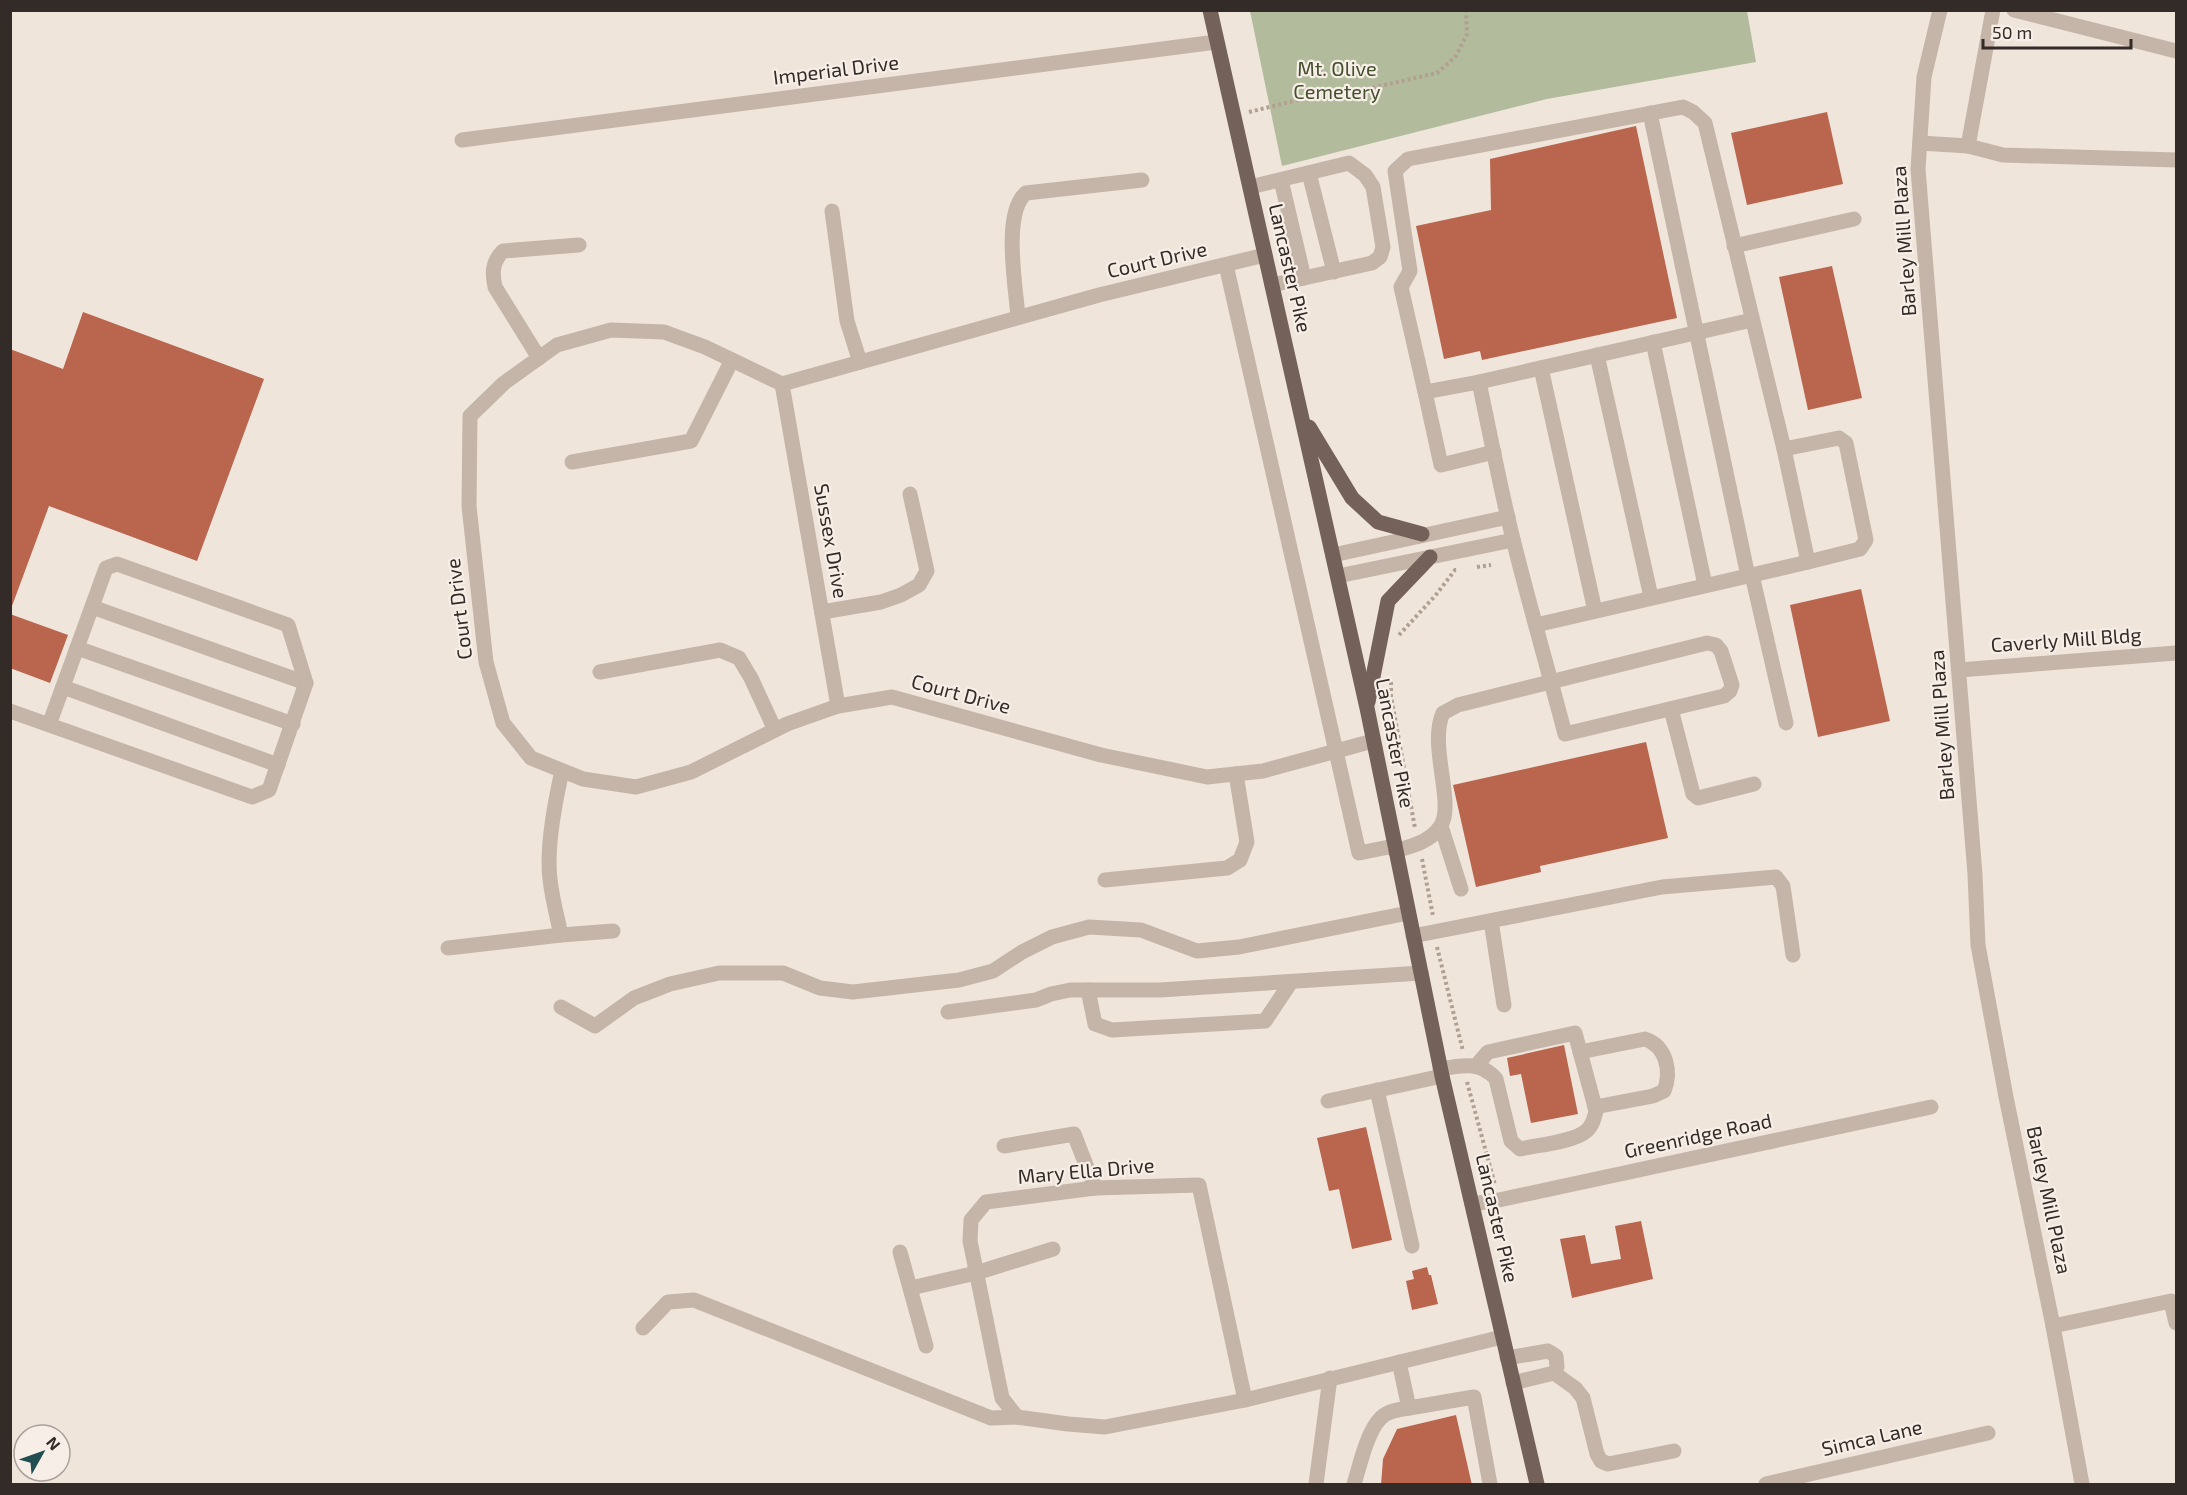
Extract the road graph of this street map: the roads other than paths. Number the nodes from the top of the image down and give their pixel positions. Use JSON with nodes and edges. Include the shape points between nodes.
{"nodes":[{"id":1,"x":1210,"y":10,"type":"edge"},
{"id":2,"x":1940,"y":10,"type":"edge"},
{"id":3,"x":1993,"y":10,"type":"edge"},
{"id":4,"x":2014,"y":10,"type":"edge"},
{"id":5,"x":1216,"y":42,"type":"junction"},
{"id":6,"x":2176,"y":51,"type":"edge"},
{"id":7,"x":1650,"y":113,"type":"junction"},
{"id":8,"x":462,"y":140,"type":"dead end"},
{"id":9,"x":1920,"y":142,"type":"junction"},
{"id":10,"x":1968,"y":146,"type":"junction"},
{"id":11,"x":2176,"y":160,"type":"edge"},
{"id":12,"x":1309,"y":173,"type":"junction"},
{"id":13,"x":1142,"y":180,"type":"dead end"},
{"id":14,"x":1281,"y":180,"type":"junction"},
{"id":15,"x":1250,"y":187,"type":"junction"},
{"id":16,"x":832,"y":211,"type":"dead end"},
{"id":17,"x":1854,"y":219,"type":"dead end"},
{"id":18,"x":579,"y":245,"type":"dead end"},
{"id":19,"x":1734,"y":246,"type":"junction"},
{"id":20,"x":1265,"y":255,"type":"junction"},
{"id":21,"x":1226,"y":265,"type":"junction"},
{"id":22,"x":1334,"y":272,"type":"junction"},
{"id":23,"x":1304,"y":278,"type":"junction"},
{"id":24,"x":1272,"y":285,"type":"junction"},
{"id":25,"x":1018,"y":317,"type":"junction"},
{"id":26,"x":1752,"y":320,"type":"junction"},
{"id":27,"x":1697,"y":333,"type":"junction"},
{"id":28,"x":1653,"y":342,"type":"junction"},
{"id":29,"x":1597,"y":355,"type":"junction"},
{"id":30,"x":539,"y":358,"type":"junction"},
{"id":31,"x":732,"y":360,"type":"junction"},
{"id":32,"x":860,"y":362,"type":"junction"},
{"id":33,"x":1541,"y":368,"type":"junction"},
{"id":34,"x":1479,"y":382,"type":"junction"},
{"id":35,"x":782,"y":384,"type":"junction"},
{"id":36,"x":1425,"y":392,"type":"junction"},
{"id":37,"x":1301,"y":414,"type":"junction"},
{"id":38,"x":1784,"y":449,"type":"junction"},
{"id":39,"x":1494,"y":452,"type":"junction"},
{"id":40,"x":572,"y":462,"type":"dead end"},
{"id":41,"x":910,"y":494,"type":"dead end"},
{"id":42,"x":1508,"y":517,"type":"junction"},
{"id":43,"x":1422,"y":534,"type":"junction"},
{"id":44,"x":1513,"y":540,"type":"junction"},
{"id":45,"x":1333,"y":555,"type":"junction"},
{"id":46,"x":1430,"y":557,"type":"junction"},
{"id":47,"x":1809,"y":562,"type":"junction"},
{"id":48,"x":1750,"y":575,"type":"junction"},
{"id":49,"x":1338,"y":576,"type":"junction"},
{"id":50,"x":1705,"y":585,"type":"junction"},
{"id":51,"x":1651,"y":597,"type":"junction"},
{"id":52,"x":92,"y":607,"type":"junction"},
{"id":53,"x":1595,"y":611,"type":"junction"},
{"id":54,"x":822,"y":612,"type":"junction"},
{"id":55,"x":1536,"y":625,"type":"junction"},
{"id":56,"x":77,"y":648,"type":"junction"},
{"id":57,"x":2176,"y":653,"type":"edge"},
{"id":58,"x":1959,"y":670,"type":"junction"},
{"id":59,"x":600,"y":672,"type":"dead end"},
{"id":60,"x":1551,"y":681,"type":"junction"},
{"id":61,"x":306,"y":683,"type":"junction"},
{"id":62,"x":63,"y":687,"type":"junction"},
{"id":63,"x":838,"y":706,"type":"junction"},
{"id":64,"x":1367,"y":708,"type":"junction"},
{"id":65,"x":1671,"y":709,"type":"junction"},
{"id":66,"x":10,"y":711,"type":"edge"},
{"id":67,"x":1786,"y":723,"type":"dead end"},
{"id":68,"x":293,"y":724,"type":"junction"},
{"id":69,"x":49,"y":725,"type":"junction"},
{"id":70,"x":775,"y":730,"type":"junction"},
{"id":71,"x":1373,"y":741,"type":"junction"},
{"id":72,"x":1335,"y":752,"type":"junction"},
{"id":73,"x":278,"y":765,"type":"junction"},
{"id":74,"x":562,"y":771,"type":"junction"},
{"id":75,"x":1236,"y":774,"type":"junction"},
{"id":76,"x":1754,"y":784,"type":"dead end"},
{"id":77,"x":1441,"y":826,"type":"junction"},
{"id":78,"x":1395,"y":849,"type":"junction"},
{"id":79,"x":1105,"y":880,"type":"dead end"},
{"id":80,"x":1461,"y":889,"type":"dead end"},
{"id":81,"x":1408,"y":913,"type":"junction"},
{"id":82,"x":1491,"y":921,"type":"junction"},
{"id":83,"x":612,"y":931,"type":"dead end"},
{"id":84,"x":561,"y":935,"type":"junction"},
{"id":85,"x":1413,"y":936,"type":"junction"},
{"id":86,"x":448,"y":948,"type":"dead end"},
{"id":87,"x":1793,"y":955,"type":"dead end"},
{"id":88,"x":1420,"y":973,"type":"junction"},
{"id":89,"x":1291,"y":982,"type":"junction"},
{"id":90,"x":1088,"y":990,"type":"junction"},
{"id":91,"x":1504,"y":1005,"type":"dead end"},
{"id":92,"x":561,"y":1007,"type":"dead end"},
{"id":93,"x":948,"y":1012,"type":"dead end"},
{"id":94,"x":1580,"y":1052,"type":"junction"},
{"id":95,"x":1470,"y":1065,"type":"junction"},
{"id":96,"x":1441,"y":1073,"type":"junction"},
{"id":97,"x":1377,"y":1090,"type":"junction"},
{"id":98,"x":1328,"y":1101,"type":"dead end"},
{"id":99,"x":1595,"y":1107,"type":"junction"},
{"id":100,"x":1932,"y":1107,"type":"dead end"},
{"id":101,"x":1004,"y":1146,"type":"dead end"},
{"id":102,"x":1095,"y":1188,"type":"junction"},
{"id":103,"x":1472,"y":1204,"type":"junction"},
{"id":104,"x":1412,"y":1246,"type":"dead end"},
{"id":105,"x":1053,"y":1249,"type":"dead end"},
{"id":106,"x":900,"y":1252,"type":"dead end"},
{"id":107,"x":976,"y":1273,"type":"junction"},
{"id":108,"x":911,"y":1288,"type":"junction"},
{"id":109,"x":2176,"y":1323,"type":"edge"},
{"id":110,"x":2054,"y":1326,"type":"junction"},
{"id":111,"x":644,"y":1328,"type":"dead end"},
{"id":112,"x":1502,"y":1337,"type":"junction"},
{"id":113,"x":927,"y":1346,"type":"dead end"},
{"id":114,"x":1507,"y":1358,"type":"junction"},
{"id":115,"x":1399,"y":1362,"type":"junction"},
{"id":116,"x":1554,"y":1372,"type":"junction"},
{"id":117,"x":1330,"y":1378,"type":"junction"},
{"id":118,"x":1513,"y":1383,"type":"junction"},
{"id":119,"x":1245,"y":1400,"type":"junction"},
{"id":120,"x":1409,"y":1407,"type":"junction"},
{"id":121,"x":1017,"y":1417,"type":"junction"},
{"id":122,"x":1988,"y":1433,"type":"dead end"},
{"id":123,"x":1674,"y":1451,"type":"dead end"},
{"id":124,"x":1316,"y":1485,"type":"edge"},
{"id":125,"x":1354,"y":1485,"type":"edge"},
{"id":126,"x":1490,"y":1485,"type":"edge"},
{"id":127,"x":1537,"y":1485,"type":"edge"},
{"id":128,"x":1766,"y":1485,"type":"edge"},
{"id":129,"x":2082,"y":1485,"type":"edge"}],
"edges":[{"from":1,"to":5,"type":"main road","name":"Lancaster Pike"},
{"from":2,"to":9,"type":"street","name":"Barley Mill Plaza","via":[[1924,78]]},
{"from":3,"to":10,"type":"street"},
{"from":4,"to":6,"type":"street"},
{"from":5,"to":8,"type":"street","name":"Imperial Drive"},
{"from":5,"to":15,"type":"main road","name":"Lancaster Pike"},
{"from":7,"to":19,"type":"street","via":[[1683,107],[1705,123]]},
{"from":7,"to":27,"type":"street"},
{"from":7,"to":36,"type":"street","via":[[1408,159],[1395,171],[1410,272],[1401,287]]},
{"from":9,"to":10,"type":"street"},
{"from":9,"to":58,"type":"street","name":"Barley Mill Plaza","via":[[1918,170]]},
{"from":10,"to":11,"type":"street","via":[[2003,154]]},
{"from":12,"to":14,"type":"street"},
{"from":12,"to":22,"type":"street"},
{"from":12,"to":22,"type":"street","via":[[1349,163],[1373,187],[1383,247],[1380,256],[1372,263]]},
{"from":13,"to":25,"type":"street","via":[[1026,193],[1021,197],[1012,239]]},
{"from":14,"to":15,"type":"street"},
{"from":14,"to":23,"type":"street"},
{"from":15,"to":20,"type":"main road","name":"Lancaster Pike"},
{"from":16,"to":32,"type":"street","via":[[847,321]]},
{"from":17,"to":19,"type":"street"},
{"from":18,"to":30,"type":"street","via":[[503,251],[493,266],[495,287]]},
{"from":19,"to":26,"type":"street"},
{"from":20,"to":21,"type":"street","name":"Court Drive"},
{"from":20,"to":24,"type":"main road","name":"Lancaster Pike"},
{"from":21,"to":25,"type":"street","name":"Court Drive"},
{"from":21,"to":72,"type":"street"},
{"from":22,"to":23,"type":"street"},
{"from":23,"to":24,"type":"street"},
{"from":24,"to":37,"type":"main road","name":"Lancaster Pike"},
{"from":25,"to":32,"type":"street","name":"Court Drive"},
{"from":26,"to":27,"type":"street"},
{"from":26,"to":38,"type":"street"},
{"from":27,"to":28,"type":"street"},
{"from":27,"to":48,"type":"street"},
{"from":28,"to":29,"type":"street"},
{"from":28,"to":50,"type":"street"},
{"from":29,"to":33,"type":"street"},
{"from":29,"to":51,"type":"street"},
{"from":30,"to":31,"type":"street","name":"Court Drive","via":[[557,345],[610,330],[664,332]]},
{"from":30,"to":74,"type":"street","name":"Court Drive","via":[[504,383],[470,416],[469,506],[486,662],[503,723],[531,758]]},
{"from":31,"to":35,"type":"street","name":"Court Drive"},
{"from":31,"to":40,"type":"street","via":[[691,441]]},
{"from":32,"to":35,"type":"street","name":"Court Drive"},
{"from":33,"to":34,"type":"street"},
{"from":33,"to":53,"type":"street"},
{"from":34,"to":36,"type":"street"},
{"from":34,"to":39,"type":"street"},
{"from":35,"to":54,"type":"street","name":"Sussex Drive"},
{"from":36,"to":39,"type":"street","via":[[1441,465]]},
{"from":37,"to":43,"type":"main road","via":[[1352,498],[1378,522]]},
{"from":37,"to":45,"type":"main road","name":"Lancaster Pike"},
{"from":38,"to":47,"type":"street"},
{"from":38,"to":47,"type":"street","via":[[1839,438],[1846,443],[1866,540],[1860,549]]},
{"from":39,"to":42,"type":"street"},
{"from":41,"to":54,"type":"street","via":[[927,571],[919,585],[881,602]]},
{"from":42,"to":43,"type":"street"},
{"from":42,"to":44,"type":"street"},
{"from":43,"to":45,"type":"street"},
{"from":44,"to":46,"type":"street"},
{"from":44,"to":55,"type":"street"},
{"from":45,"to":49,"type":"main road","name":"Lancaster Pike"},
{"from":46,"to":49,"type":"street"},
{"from":46,"to":64,"type":"main road","via":[[1388,601]]},
{"from":47,"to":48,"type":"street"},
{"from":48,"to":50,"type":"street"},
{"from":48,"to":67,"type":"street"},
{"from":49,"to":64,"type":"main road","name":"Lancaster Pike"},
{"from":50,"to":51,"type":"street"},
{"from":51,"to":53,"type":"street"},
{"from":52,"to":56,"type":"street"},
{"from":52,"to":61,"type":"street"},
{"from":52,"to":61,"type":"street","via":[[106,568],[117,564],[288,625]]},
{"from":53,"to":55,"type":"street"},
{"from":54,"to":63,"type":"street","name":"Sussex Drive"},
{"from":55,"to":60,"type":"street"},
{"from":56,"to":62,"type":"street"},
{"from":56,"to":68,"type":"street"},
{"from":57,"to":58,"type":"street","name":"Caverly Mill Bldg"},
{"from":58,"to":110,"type":"street","name":"Barley Mill Plaza","via":[[1978,945]]},
{"from":59,"to":70,"type":"street","via":[[720,650],[739,658]]},
{"from":60,"to":65,"type":"street","via":[[1565,734]]},
{"from":60,"to":65,"type":"street","via":[[1707,643],[1716,645],[1732,685],[1730,691],[1724,696]]},
{"from":60,"to":77,"type":"street","via":[[1458,705],[1443,713],[1438,724],[1445,810]]},
{"from":61,"to":68,"type":"street"},
{"from":62,"to":69,"type":"street"},
{"from":62,"to":73,"type":"street"},
{"from":63,"to":70,"type":"street","name":"Court Drive"},
{"from":63,"to":75,"type":"street","name":"Court Drive","via":[[892,697],[1101,755],[1207,777]]},
{"from":64,"to":71,"type":"main road","name":"Lancaster Pike"},
{"from":65,"to":76,"type":"street","via":[[1693,794],[1698,798]]},
{"from":66,"to":69,"type":"street"},
{"from":68,"to":73,"type":"street"},
{"from":69,"to":73,"type":"street","via":[[252,797],[270,790]]},
{"from":70,"to":74,"type":"street","name":"Court Drive","via":[[691,772],[636,787],[583,779]]},
{"from":71,"to":72,"type":"street","name":"Court Drive"},
{"from":71,"to":78,"type":"main road","name":"Lancaster Pike"},
{"from":72,"to":75,"type":"street","name":"Court Drive"},
{"from":72,"to":78,"type":"street","via":[[1359,853]]},
{"from":74,"to":84,"type":"street","via":[[549,856]]},
{"from":75,"to":79,"type":"street","via":[[1247,842],[1240,860],[1227,868]]},
{"from":77,"to":78,"type":"street","via":[[1418,844]]},
{"from":77,"to":80,"type":"street"},
{"from":78,"to":81,"type":"main road","name":"Lancaster Pike"},
{"from":81,"to":85,"type":"main road","name":"Lancaster Pike"},
{"from":81,"to":92,"type":"street","via":[[1239,947],[1197,951],[1141,930],[1089,927],[1052,937],[993,970],[959,980],[853,992],[820,988],[783,973],[719,973],[670,984],[634,998],[594,1026]]},
{"from":82,"to":85,"type":"street"},
{"from":82,"to":87,"type":"street","via":[[1662,887],[1776,878],[1783,886]]},
{"from":82,"to":91,"type":"street"},
{"from":83,"to":84,"type":"street"},
{"from":84,"to":86,"type":"street"},
{"from":85,"to":88,"type":"main road","name":"Lancaster Pike"},
{"from":88,"to":89,"type":"street"},
{"from":88,"to":96,"type":"main road","name":"Lancaster Pike"},
{"from":89,"to":90,"type":"street"},
{"from":89,"to":90,"type":"street","via":[[1265,1021],[1112,1030],[1095,1024]]},
{"from":90,"to":93,"type":"street"},
{"from":94,"to":95,"type":"street","via":[[1575,1033],[1488,1052]]},
{"from":94,"to":99,"type":"street"},
{"from":94,"to":99,"type":"street","via":[[1645,1038],[1655,1042],[1663,1053],[1668,1082],[1664,1091]]},
{"from":95,"to":96,"type":"street"},
{"from":95,"to":99,"type":"street","via":[[1489,1071],[1496,1079],[1511,1141],[1520,1149],[1584,1132],[1593,1122]]},
{"from":96,"to":97,"type":"street"},
{"from":96,"to":103,"type":"main road","name":"Lancaster Pike"},
{"from":97,"to":98,"type":"street"},
{"from":97,"to":104,"type":"street"},
{"from":100,"to":103,"type":"street","name":"Greenridge Road"},
{"from":101,"to":102,"type":"street","via":[[1074,1134]]},
{"from":102,"to":107,"type":"street","name":"Mary Ella Drive","via":[[986,1202],[971,1220]]},
{"from":102,"to":119,"type":"street","name":"Mary Ella Drive","via":[[1199,1185]]},
{"from":103,"to":112,"type":"main road","name":"Lancaster Pike"},
{"from":105,"to":107,"type":"street"},
{"from":106,"to":108,"type":"street"},
{"from":107,"to":108,"type":"street"},
{"from":107,"to":121,"type":"street","name":"Mary Ella Drive","via":[[1002,1398]]},
{"from":108,"to":113,"type":"street"},
{"from":109,"to":110,"type":"street","via":[[2171,1301]]},
{"from":110,"to":129,"type":"street","name":"Barley Mill Plaza"},
{"from":111,"to":121,"type":"street","via":[[668,1302],[693,1300],[991,1418]]},
{"from":112,"to":114,"type":"main road","name":"Lancaster Pike"},
{"from":112,"to":115,"type":"street"},
{"from":114,"to":116,"type":"street","via":[[1548,1351],[1556,1356]]},
{"from":114,"to":118,"type":"main road","name":"Lancaster Pike"},
{"from":115,"to":117,"type":"street"},
{"from":115,"to":120,"type":"street"},
{"from":116,"to":118,"type":"street"},
{"from":116,"to":123,"type":"street","via":[[1583,1398],[1601,1461],[1608,1464]]},
{"from":117,"to":119,"type":"street"},
{"from":117,"to":124,"type":"street"},
{"from":118,"to":127,"type":"main road","name":"Lancaster Pike"},
{"from":119,"to":121,"type":"street","via":[[1105,1427]]},
{"from":120,"to":125,"type":"street","via":[[1378,1420],[1367,1441]]},
{"from":120,"to":126,"type":"street","via":[[1474,1397]]},
{"from":122,"to":128,"type":"street","name":"Simca Lane"}]}
